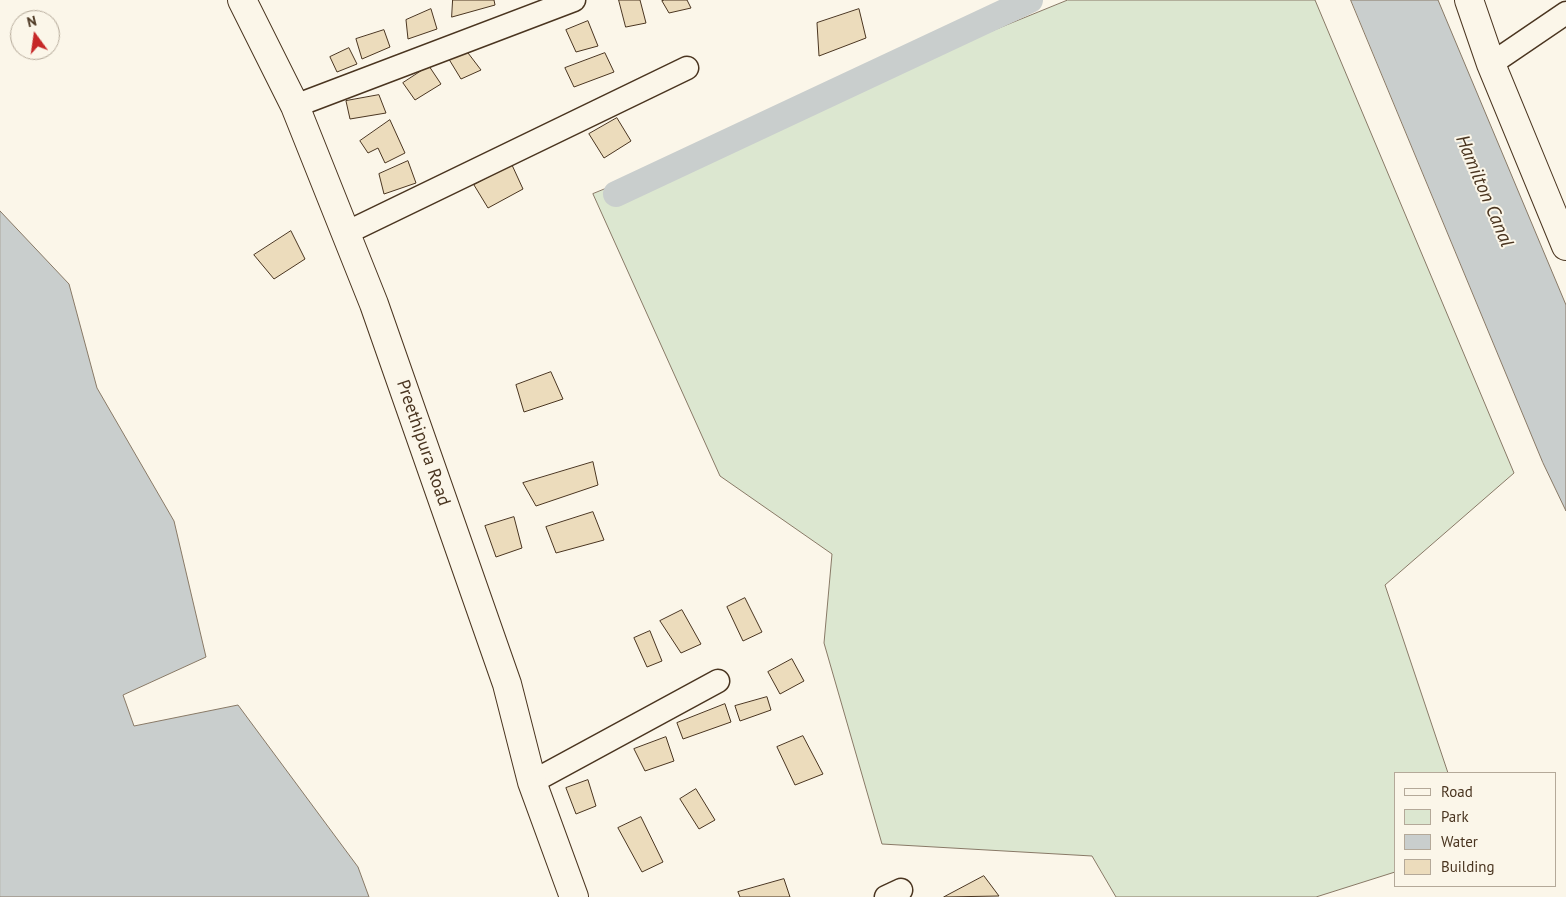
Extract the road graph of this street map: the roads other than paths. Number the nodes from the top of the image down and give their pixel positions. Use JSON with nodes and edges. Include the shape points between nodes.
{"nodes":[{"id":1,"x":242,"y":0,"type":"edge"},
{"id":2,"x":574,"y":0,"type":"edge"},
{"id":3,"x":1471,"y":1,"type":"edge"},
{"id":4,"x":1566,"y":14,"type":"edge"},
{"id":5,"x":1491,"y":64,"type":"junction"},
{"id":6,"x":687,"y":68,"type":"dead end"},
{"id":7,"x":295,"y":106,"type":"junction"},
{"id":8,"x":346,"y":233,"type":"junction"},
{"id":9,"x":1566,"y":246,"type":"edge"},
{"id":10,"x":718,"y":681,"type":"dead end"},
{"id":11,"x":532,"y":782,"type":"junction"},
{"id":12,"x":574,"y":897,"type":"edge"}],
"edges":[{"from":1,"to":7,"type":"street","name":"Preethipura Road"},
{"from":2,"to":7,"type":"street"},
{"from":3,"to":5,"type":"street"},
{"from":4,"to":5,"type":"street"},
{"from":5,"to":9,"type":"street"},
{"from":6,"to":8,"type":"street"},
{"from":7,"to":8,"type":"street","name":"Preethipura Road"},
{"from":8,"to":11,"type":"street","name":"Preethipura Road","via":[[507,684]]},
{"from":10,"to":11,"type":"street"},
{"from":11,"to":12,"type":"street","name":"Preethipura Road"}]}
